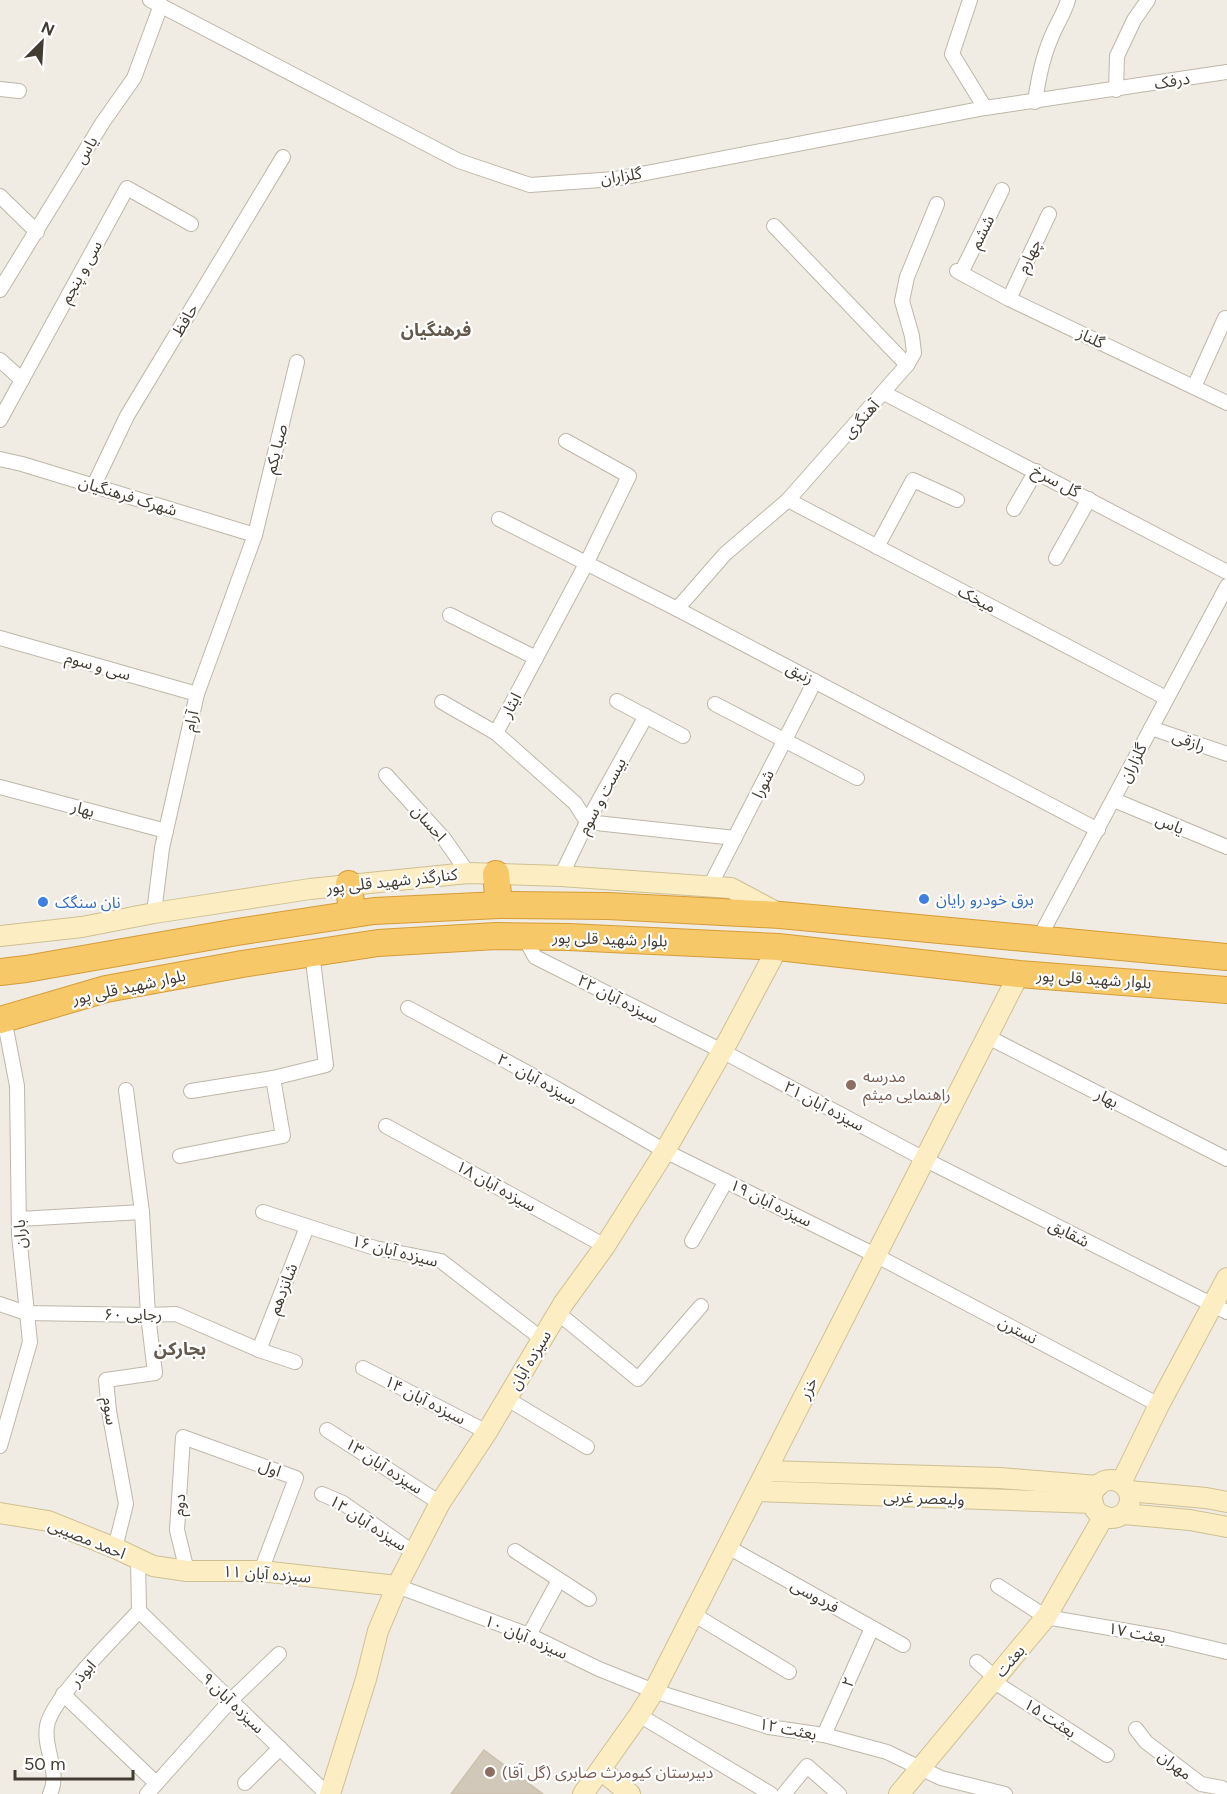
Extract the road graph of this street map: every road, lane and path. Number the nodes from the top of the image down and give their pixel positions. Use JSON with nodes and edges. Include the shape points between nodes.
{"nodes":[{"id":1,"x":970,"y":0,"type":"edge"},
{"id":2,"x":1068,"y":0,"type":"edge"},
{"id":3,"x":1148,"y":0,"type":"edge"},
{"id":4,"x":156,"y":3,"type":"edge"},
{"id":5,"x":1227,"y":72,"type":"edge"},
{"id":6,"x":0,"y":89,"type":"edge"},
{"id":7,"x":1116,"y":90,"type":"junction"},
{"id":8,"x":19,"y":91,"type":"dead end"},
{"id":9,"x":1035,"y":102,"type":"junction"},
{"id":10,"x":985,"y":108,"type":"junction"},
{"id":11,"x":283,"y":157,"type":"dead end"},
{"id":12,"x":1002,"y":190,"type":"dead end"},
{"id":13,"x":0,"y":196,"type":"edge"},
{"id":14,"x":937,"y":204,"type":"dead end"},
{"id":15,"x":1049,"y":214,"type":"dead end"},
{"id":16,"x":191,"y":224,"type":"dead end"},
{"id":17,"x":774,"y":226,"type":"dead end"},
{"id":18,"x":37,"y":232,"type":"junction"},
{"id":19,"x":959,"y":272,"type":"joint"},
{"id":20,"x":0,"y":290,"type":"edge"},
{"id":21,"x":1009,"y":298,"type":"junction"},
{"id":22,"x":1225,"y":318,"type":"dead end"},
{"id":23,"x":0,"y":360,"type":"edge"},
{"id":24,"x":297,"y":362,"type":"dead end"},
{"id":25,"x":907,"y":365,"type":"junction"},
{"id":26,"x":22,"y":380,"type":"junction"},
{"id":27,"x":1194,"y":387,"type":"junction"},
{"id":28,"x":884,"y":393,"type":"junction"},
{"id":29,"x":1227,"y":403,"type":"edge"},
{"id":30,"x":0,"y":420,"type":"edge"},
{"id":31,"x":566,"y":441,"type":"dead end"},
{"id":32,"x":0,"y":459,"type":"edge"},
{"id":33,"x":1036,"y":471,"type":"junction"},
{"id":34,"x":94,"y":485,"type":"junction"},
{"id":35,"x":1089,"y":499,"type":"junction"},
{"id":36,"x":788,"y":500,"type":"junction"},
{"id":37,"x":957,"y":501,"type":"dead end"},
{"id":38,"x":1014,"y":509,"type":"dead end"},
{"id":39,"x":500,"y":519,"type":"dead end"},
{"id":40,"x":255,"y":535,"type":"junction"},
{"id":41,"x":877,"y":547,"type":"junction"},
{"id":42,"x":1056,"y":558,"type":"dead end"},
{"id":43,"x":586,"y":564,"type":"junction"},
{"id":44,"x":1227,"y":572,"type":"edge"},
{"id":45,"x":1227,"y":586,"type":"edge"},
{"id":46,"x":1222,"y":604,"type":"edge"},
{"id":47,"x":677,"y":609,"type":"junction"},
{"id":48,"x":450,"y":615,"type":"dead end"},
{"id":49,"x":0,"y":638,"type":"edge"},
{"id":50,"x":536,"y":658,"type":"junction"},
{"id":51,"x":815,"y":681,"type":"junction"},
{"id":52,"x":197,"y":694,"type":"junction"},
{"id":53,"x":1166,"y":698,"type":"junction"},
{"id":54,"x":617,"y":701,"type":"dead end"},
{"id":55,"x":442,"y":702,"type":"dead end"},
{"id":56,"x":715,"y":704,"type":"dead end"},
{"id":57,"x":646,"y":716,"type":"junction"},
{"id":58,"x":1151,"y":728,"type":"junction"},
{"id":59,"x":496,"y":733,"type":"junction"},
{"id":60,"x":683,"y":736,"type":"dead end"},
{"id":61,"x":785,"y":741,"type":"junction"},
{"id":62,"x":1227,"y":754,"type":"edge"},
{"id":63,"x":386,"y":776,"type":"dead end"},
{"id":64,"x":857,"y":778,"type":"dead end"},
{"id":65,"x":0,"y":787,"type":"edge"},
{"id":66,"x":1114,"y":800,"type":"junction"},
{"id":67,"x":587,"y":822,"type":"junction"},
{"id":68,"x":1098,"y":830,"type":"junction"},
{"id":69,"x":166,"y":831,"type":"junction"},
{"id":70,"x":735,"y":838,"type":"junction"},
{"id":71,"x":1227,"y":847,"type":"edge"},
{"id":72,"x":468,"y":873,"type":"junction"},
{"id":73,"x":496,"y":874,"type":"junction"},
{"id":74,"x":561,"y":876,"type":"junction"},
{"id":75,"x":348,"y":884,"type":"junction"},
{"id":76,"x":710,"y":886,"type":"junction"},
{"id":77,"x":499,"y":904,"type":"junction"},
{"id":78,"x":154,"y":913,"type":"junction"},
{"id":79,"x":352,"y":914,"type":"junction"},
{"id":80,"x":780,"y":915,"type":"junction"},
{"id":81,"x":0,"y":936,"type":"edge"},
{"id":82,"x":524,"y":937,"type":"junction"},
{"id":83,"x":1038,"y":940,"type":"junction"},
{"id":84,"x":778,"y":947,"type":"junction"},
{"id":85,"x":312,"y":953,"type":"junction"},
{"id":86,"x":1227,"y":957,"type":"edge"},
{"id":87,"x":0,"y":972,"type":"edge"},
{"id":88,"x":1019,"y":974,"type":"junction"},
{"id":89,"x":1227,"y":990,"type":"edge"},
{"id":90,"x":408,"y":1008,"type":"dead end"},
{"id":91,"x":1,"y":1019,"type":"edge"},
{"id":92,"x":988,"y":1036,"type":"junction"},
{"id":93,"x":722,"y":1051,"type":"junction"},
{"id":94,"x":273,"y":1078,"type":"junction"},
{"id":95,"x":126,"y":1090,"type":"dead end"},
{"id":96,"x":191,"y":1091,"type":"dead end"},
{"id":97,"x":386,"y":1126,"type":"dead end"},
{"id":98,"x":665,"y":1151,"type":"junction"},
{"id":99,"x":180,"y":1156,"type":"dead end"},
{"id":100,"x":1227,"y":1159,"type":"edge"},
{"id":101,"x":926,"y":1160,"type":"junction"},
{"id":102,"x":726,"y":1181,"type":"junction"},
{"id":103,"x":142,"y":1212,"type":"junction"},
{"id":104,"x":263,"y":1212,"type":"dead end"},
{"id":105,"x":19,"y":1219,"type":"junction"},
{"id":106,"x":307,"y":1227,"type":"junction"},
{"id":107,"x":692,"y":1241,"type":"dead end"},
{"id":108,"x":605,"y":1246,"type":"junction"},
{"id":109,"x":877,"y":1256,"type":"junction"},
{"id":110,"x":1227,"y":1278,"type":"edge"},
{"id":111,"x":0,"y":1304,"type":"edge"},
{"id":112,"x":701,"y":1306,"type":"dead end"},
{"id":113,"x":1220,"y":1309,"type":"edge"},
{"id":114,"x":26,"y":1313,"type":"junction"},
{"id":115,"x":558,"y":1313,"type":"junction"},
{"id":116,"x":148,"y":1315,"type":"junction"},
{"id":117,"x":542,"y":1339,"type":"junction"},
{"id":118,"x":259,"y":1350,"type":"junction"},
{"id":119,"x":295,"y":1362,"type":"dead end"},
{"id":120,"x":363,"y":1368,"type":"dead end"},
{"id":121,"x":506,"y":1398,"type":"junction"},
{"id":122,"x":6,"y":1404,"type":"edge"},
{"id":123,"x":1159,"y":1405,"type":"junction"},
{"id":124,"x":327,"y":1430,"type":"dead end"},
{"id":125,"x":487,"y":1432,"type":"junction"},
{"id":126,"x":183,"y":1437,"type":"joint"},
{"id":127,"x":0,"y":1446,"type":"edge"},
{"id":128,"x":587,"y":1447,"type":"dead end"},
{"id":129,"x":766,"y":1471,"type":"junction"},
{"id":130,"x":928,"y":1475,"type":"junction"},
{"id":131,"x":1124,"y":1487,"type":"junction"},
{"id":132,"x":756,"y":1491,"type":"junction"},
{"id":133,"x":322,"y":1494,"type":"dead end"},
{"id":134,"x":928,"y":1498,"type":"junction"},
{"id":135,"x":1098,"y":1502,"type":"junction"},
{"id":136,"x":1227,"y":1502,"type":"edge"},
{"id":137,"x":440,"y":1503,"type":"junction"},
{"id":138,"x":0,"y":1513,"type":"edge"},
{"id":139,"x":1124,"y":1514,"type":"junction"},
{"id":140,"x":1227,"y":1527,"type":"edge"},
{"id":141,"x":728,"y":1547,"type":"junction"},
{"id":142,"x":116,"y":1548,"type":"junction"},
{"id":143,"x":516,"y":1551,"type":"dead end"},
{"id":144,"x":414,"y":1553,"type":"junction"},
{"id":145,"x":138,"y":1560,"type":"junction"},
{"id":146,"x":187,"y":1571,"type":"junction"},
{"id":147,"x":261,"y":1571,"type":"junction"},
{"id":148,"x":559,"y":1580,"type":"junction"},
{"id":149,"x":397,"y":1586,"type":"junction"},
{"id":150,"x":998,"y":1586,"type":"dead end"},
{"id":151,"x":589,"y":1599,"type":"dead end"},
{"id":152,"x":140,"y":1611,"type":"junction"},
{"id":153,"x":693,"y":1614,"type":"junction"},
{"id":154,"x":1046,"y":1617,"type":"junction"},
{"id":155,"x":872,"y":1628,"type":"junction"},
{"id":156,"x":529,"y":1635,"type":"junction"},
{"id":157,"x":903,"y":1645,"type":"dead end"},
{"id":158,"x":1227,"y":1652,"type":"edge"},
{"id":159,"x":279,"y":1654,"type":"dead end"},
{"id":160,"x":977,"y":1662,"type":"dead end"},
{"id":161,"x":789,"y":1672,"type":"dead end"},
{"id":162,"x":994,"y":1680,"type":"junction"},
{"id":163,"x":654,"y":1690,"type":"junction"},
{"id":164,"x":63,"y":1694,"type":"junction"},
{"id":165,"x":231,"y":1700,"type":"junction"},
{"id":166,"x":639,"y":1715,"type":"junction"},
{"id":167,"x":1136,"y":1729,"type":"dead end"},
{"id":168,"x":824,"y":1735,"type":"junction"},
{"id":169,"x":280,"y":1748,"type":"junction"},
{"id":170,"x":1107,"y":1755,"type":"dead end"},
{"id":171,"x":922,"y":1768,"type":"junction"},
{"id":172,"x":601,"y":1770,"type":"junction"},
{"id":173,"x":245,"y":1782,"type":"dead end"},
{"id":174,"x":152,"y":1789,"type":"edge"},
{"id":175,"x":1222,"y":1792,"type":"edge"},
{"id":176,"x":50,"y":1794,"type":"edge"},
{"id":177,"x":329,"y":1794,"type":"edge"},
{"id":178,"x":583,"y":1794,"type":"edge"},
{"id":179,"x":630,"y":1794,"type":"edge"},
{"id":180,"x":771,"y":1794,"type":"edge"},
{"id":181,"x":784,"y":1794,"type":"edge"},
{"id":182,"x":839,"y":1794,"type":"edge"},
{"id":183,"x":900,"y":1794,"type":"edge"},
{"id":184,"x":1005,"y":1794,"type":"edge"}],
"edges":[{"from":1,"to":10,"type":"street","via":[[952,54]]},
{"from":2,"to":9,"type":"street","via":[[1039,72]]},
{"from":3,"to":7,"type":"street","via":[[1117,56]]},
{"from":4,"to":10,"type":"street","name":"گلزاران","via":[[459,161],[530,185],[615,179]]},
{"from":4,"to":18,"type":"street","name":"یاس","via":[[134,78]]},
{"from":5,"to":7,"type":"street","name":"درفک"},
{"from":6,"to":8,"type":"street"},
{"from":7,"to":9,"type":"street","name":"گلزاران"},
{"from":9,"to":10,"type":"street","name":"گلزاران"},
{"from":11,"to":34,"type":"street","name":"حافظ","via":[[127,416]]},
{"from":12,"to":19,"type":"street","name":"ششم"},
{"from":13,"to":18,"type":"street"},
{"from":14,"to":25,"type":"street","via":[[907,277],[902,301],[914,353]]},
{"from":15,"to":21,"type":"street","name":"چهارم"},
{"from":16,"to":26,"type":"street","name":"سی و پنجم","via":[[127,188]]},
{"from":17,"to":25,"type":"street"},
{"from":18,"to":20,"type":"street","name":"یاس"},
{"from":19,"to":21,"type":"street","name":"گلناز"},
{"from":21,"to":27,"type":"street","name":"گلناز"},
{"from":22,"to":27,"type":"street"},
{"from":23,"to":26,"type":"street"},
{"from":24,"to":40,"type":"street","name":"صبا یکم"},
{"from":25,"to":28,"type":"street","name":"آهنگری"},
{"from":26,"to":30,"type":"street","name":"سی و پنجم"},
{"from":27,"to":29,"type":"street","name":"گلناز"},
{"from":28,"to":33,"type":"street","name":"گل سرخ"},
{"from":28,"to":36,"type":"street","name":"آهنگری"},
{"from":31,"to":43,"type":"street","name":"ایثار","via":[[629,476]]},
{"from":32,"to":34,"type":"street","name":"شهرک فرهنگیان"},
{"from":33,"to":35,"type":"street","name":"گل سرخ"},
{"from":33,"to":38,"type":"street"},
{"from":34,"to":40,"type":"street","name":"شهرک فرهنگیان"},
{"from":35,"to":42,"type":"street"},
{"from":35,"to":44,"type":"street","name":"گل سرخ"},
{"from":36,"to":41,"type":"street","name":"میخک"},
{"from":36,"to":47,"type":"street","name":"آهنگری","via":[[725,554]]},
{"from":37,"to":41,"type":"street","via":[[913,480]]},
{"from":39,"to":43,"type":"street","name":"زنبق"},
{"from":40,"to":52,"type":"street","name":"آرام"},
{"from":41,"to":53,"type":"street","name":"میخک"},
{"from":43,"to":47,"type":"street","name":"زنبق"},
{"from":43,"to":50,"type":"street","name":"ایثار"},
{"from":45,"to":46,"type":"street","name":"گلزاران"},
{"from":46,"to":53,"type":"street","name":"گلزاران"},
{"from":47,"to":51,"type":"street","name":"زنبق"},
{"from":48,"to":50,"type":"street"},
{"from":49,"to":52,"type":"street","name":"سی و سوم"},
{"from":50,"to":59,"type":"street","name":"ایثار"},
{"from":51,"to":61,"type":"street","name":"شورا"},
{"from":51,"to":68,"type":"street","name":"زنبق"},
{"from":52,"to":69,"type":"street","name":"آرام"},
{"from":53,"to":58,"type":"street","name":"گلزاران"},
{"from":54,"to":57,"type":"street"},
{"from":55,"to":59,"type":"street"},
{"from":56,"to":61,"type":"street"},
{"from":57,"to":60,"type":"street"},
{"from":57,"to":67,"type":"street","name":"بیست و سوم"},
{"from":58,"to":62,"type":"street","name":"رازقی"},
{"from":58,"to":66,"type":"street","name":"گلزاران"},
{"from":59,"to":67,"type":"street","name":"ایثار","via":[[575,803]]},
{"from":61,"to":64,"type":"street"},
{"from":61,"to":70,"type":"street","name":"شورا"},
{"from":63,"to":72,"type":"street","name":"احسان","via":[[445,840]]},
{"from":65,"to":69,"type":"street","name":"بهار"},
{"from":66,"to":68,"type":"street","name":"گلزاران"},
{"from":66,"to":71,"type":"street","name":"یاس"},
{"from":67,"to":70,"type":"street"},
{"from":67,"to":74,"type":"street","name":"بیست و سوم"},
{"from":68,"to":83,"type":"street","name":"گلزاران"},
{"from":69,"to":78,"type":"street","name":"آرام"},
{"from":70,"to":76,"type":"street","name":"شورا"},
{"from":72,"to":73,"type":"street","name":"کنارگذر شهید قلی پور"},
{"from":72,"to":75,"type":"street","name":"کنارگذر شهید قلی پور"},
{"from":73,"to":74,"type":"street","name":"کنارگذر شهید قلی پور"},
{"from":73,"to":77,"type":"highway"},
{"from":74,"to":76,"type":"street","name":"کنارگذر شهید قلی پور"},
{"from":75,"to":78,"type":"street","name":"کنارگذر شهید قلی پور"},
{"from":75,"to":79,"type":"highway"},
{"from":76,"to":80,"type":"street","name":"کنارگذر شهید قلی پور","via":[[731,888]]},
{"from":77,"to":79,"type":"highway","name":"بلوار شهید قلی پور"},
{"from":77,"to":80,"type":"highway","name":"بلوار شهید قلی پور"},
{"from":78,"to":81,"type":"street","name":"کنارگذر شهید قلی پور","via":[[82,927]]},
{"from":79,"to":87,"type":"highway","name":"بلوار شهید قلی پور"},
{"from":80,"to":83,"type":"highway","name":"بلوار شهید قلی پور"},
{"from":82,"to":84,"type":"highway","name":"بلوار شهید قلی پور"},
{"from":82,"to":85,"type":"highway","name":"بلوار شهید قلی پور","via":[[378,943]]},
{"from":82,"to":93,"type":"street","name":"سیزده آبان ۲۲","via":[[535,957]]},
{"from":83,"to":86,"type":"highway","name":"بلوار شهید قلی پور"},
{"from":84,"to":88,"type":"highway","name":"بلوار شهید قلی پور"},
{"from":84,"to":93,"type":"street","name":"سیزده آبان"},
{"from":85,"to":91,"type":"highway","name":"بلوار شهید قلی پور","via":[[106,988]]},
{"from":85,"to":94,"type":"street","via":[[326,1065]]},
{"from":88,"to":89,"type":"highway","name":"بلوار شهید قلی پور"},
{"from":88,"to":92,"type":"street","name":"خزر"},
{"from":90,"to":98,"type":"street","name":"سیزده آبان ۲۰"},
{"from":91,"to":105,"type":"street","name":"باران","via":[[16,1086]]},
{"from":92,"to":100,"type":"street","name":"بهار"},
{"from":92,"to":101,"type":"street","name":"خزر"},
{"from":93,"to":98,"type":"street","name":"سیزده آبان"},
{"from":93,"to":101,"type":"street","name":"سیزده آبان ۲۱"},
{"from":94,"to":96,"type":"street"},
{"from":94,"to":99,"type":"street","via":[[283,1136]]},
{"from":95,"to":103,"type":"street"},
{"from":97,"to":108,"type":"street","name":"سیزده آبان ۱۸"},
{"from":98,"to":102,"type":"street","name":"سیزده آبان ۱۹"},
{"from":98,"to":108,"type":"street","name":"سیزده آبان"},
{"from":101,"to":109,"type":"street","name":"خزر"},
{"from":101,"to":113,"type":"street","name":"شقایق"},
{"from":102,"to":107,"type":"street"},
{"from":102,"to":109,"type":"street","name":"سیزده آبان ۱۹"},
{"from":103,"to":105,"type":"street"},
{"from":103,"to":116,"type":"street"},
{"from":104,"to":106,"type":"street","name":"سیزده آبان ۱۶"},
{"from":105,"to":114,"type":"street","name":"باران"},
{"from":106,"to":117,"type":"street","name":"سیزده آبان ۱۶","via":[[375,1248],[441,1261]]},
{"from":106,"to":118,"type":"street","name":"شانزدهم"},
{"from":108,"to":115,"type":"street","name":"سیزده آبان"},
{"from":109,"to":123,"type":"street","name":"نسترن"},
{"from":109,"to":129,"type":"street","name":"خزر"},
{"from":110,"to":113,"type":"street"},
{"from":111,"to":114,"type":"street","name":"رجایی ۶۰"},
{"from":112,"to":115,"type":"street","via":[[638,1379]]},
{"from":113,"to":123,"type":"street"},
{"from":114,"to":116,"type":"street","name":"رجایی ۶۰"},
{"from":114,"to":122,"type":"street","name":"باران","via":[[30,1342]]},
{"from":115,"to":117,"type":"street","name":"سیزده آبان"},
{"from":116,"to":118,"type":"street","name":"رجایی ۶۰","via":[[176,1314]]},
{"from":116,"to":142,"type":"street","name":"سوم","via":[[155,1373],[106,1380],[126,1504]]},
{"from":117,"to":121,"type":"street","name":"سیزده آبان"},
{"from":118,"to":119,"type":"street","name":"رجایی ۶۰"},
{"from":120,"to":125,"type":"street","name":"سیزده آبان ۱۴"},
{"from":121,"to":125,"type":"street","name":"سیزده آبان"},
{"from":121,"to":128,"type":"street"},
{"from":122,"to":127,"type":"street","name":"باران"},
{"from":123,"to":131,"type":"street"},
{"from":124,"to":137,"type":"street","name":"سیزده آبان ۱۳"},
{"from":125,"to":137,"type":"street","name":"سیزده آبان"},
{"from":126,"to":146,"type":"street","name":"دوم","via":[[177,1530]]},
{"from":126,"to":147,"type":"street","name":"اول","via":[[296,1478]]},
{"from":129,"to":130,"type":"street","name":"ولیعصر غربی"},
{"from":129,"to":132,"type":"street","name":"خزر"},
{"from":130,"to":134,"type":"street"},
{"from":130,"to":135,"type":"street","name":"ولیعصر غربی","via":[[1000,1478]]},
{"from":131,"to":135,"type":"street","via":[[1113,1480],[1105,1482]]},
{"from":131,"to":136,"type":"street"},
{"from":131,"to":139,"type":"street","via":[[1130,1499]]},
{"from":132,"to":134,"type":"street","name":"ولیعصر غربی"},
{"from":132,"to":141,"type":"street","name":"خزر"},
{"from":133,"to":144,"type":"street","name":"سیزده آبان ۱۲","via":[[343,1503]]},
{"from":134,"to":135,"type":"street","name":"ولیعصر غربی"},
{"from":135,"to":139,"type":"street","via":[[1110,1518]]},
{"from":135,"to":154,"type":"street","name":"بعثت"},
{"from":137,"to":144,"type":"street","name":"سیزده آبان"},
{"from":138,"to":142,"type":"street","name":"احمد مصیبی","via":[[48,1521]]},
{"from":139,"to":140,"type":"street"},
{"from":141,"to":153,"type":"street","name":"خزر"},
{"from":141,"to":155,"type":"street","name":"فردوسی"},
{"from":142,"to":145,"type":"street","name":"احمد مصیبی"},
{"from":143,"to":148,"type":"street"},
{"from":144,"to":149,"type":"street","name":"سیزده آبان"},
{"from":145,"to":146,"type":"street","name":"سیزده آبان ۱۱"},
{"from":145,"to":152,"type":"street"},
{"from":146,"to":147,"type":"street","name":"سیزده آبان ۱۱"},
{"from":147,"to":149,"type":"street","name":"سیزده آبان ۱۱"},
{"from":148,"to":151,"type":"street"},
{"from":148,"to":156,"type":"street"},
{"from":149,"to":156,"type":"street","name":"سیزده آبان ‍۱۰"},
{"from":149,"to":177,"type":"street","name":"سیزده آبان","via":[[378,1631]]},
{"from":150,"to":154,"type":"street"},
{"from":152,"to":164,"type":"street","name":"ابوذر"},
{"from":152,"to":165,"type":"street","name":"سیزده آبان ۹"},
{"from":153,"to":161,"type":"street"},
{"from":153,"to":163,"type":"street","name":"خزر"},
{"from":154,"to":158,"type":"street","name":"بعثت ۱۷"},
{"from":154,"to":162,"type":"street","name":"بعثت"},
{"from":155,"to":157,"type":"street","name":"فردوسی"},
{"from":155,"to":168,"type":"street","name":"۲"},
{"from":156,"to":163,"type":"street","name":"سیزده آبان ‍۱۰"},
{"from":159,"to":165,"type":"street"},
{"from":160,"to":162,"type":"street","name":"بعثت ۱۵"},
{"from":162,"to":170,"type":"street","name":"بعثت ۱۵"},
{"from":162,"to":171,"type":"street","name":"بعثت"},
{"from":163,"to":166,"type":"street","name":"خزر"},
{"from":163,"to":168,"type":"street","name":"بعثت ۱۲","via":[[769,1727]]},
{"from":164,"to":174,"type":"street"},
{"from":164,"to":176,"type":"street","name":"ابوذر","via":[[47,1725],[48,1750],[55,1772]]},
{"from":165,"to":169,"type":"street","name":"سیزده آبان ۹"},
{"from":165,"to":174,"type":"street"},
{"from":166,"to":172,"type":"street","name":"خزر"},
{"from":166,"to":180,"type":"street"},
{"from":167,"to":175,"type":"street","name":"مهران","via":[[1146,1742],[1201,1784]]},
{"from":168,"to":171,"type":"street","name":"بعثت ۱۲","via":[[887,1752]]},
{"from":169,"to":173,"type":"street"},
{"from":169,"to":177,"type":"street","name":"سیزده آبان ۹"},
{"from":171,"to":183,"type":"street","name":"بعثت"},
{"from":171,"to":184,"type":"street","name":"بعثت ۱۲","via":[[941,1778]]},
{"from":172,"to":178,"type":"street","name":"خزر"},
{"from":172,"to":179,"type":"street"},
{"from":181,"to":182,"type":"street","via":[[807,1766]]}]}
